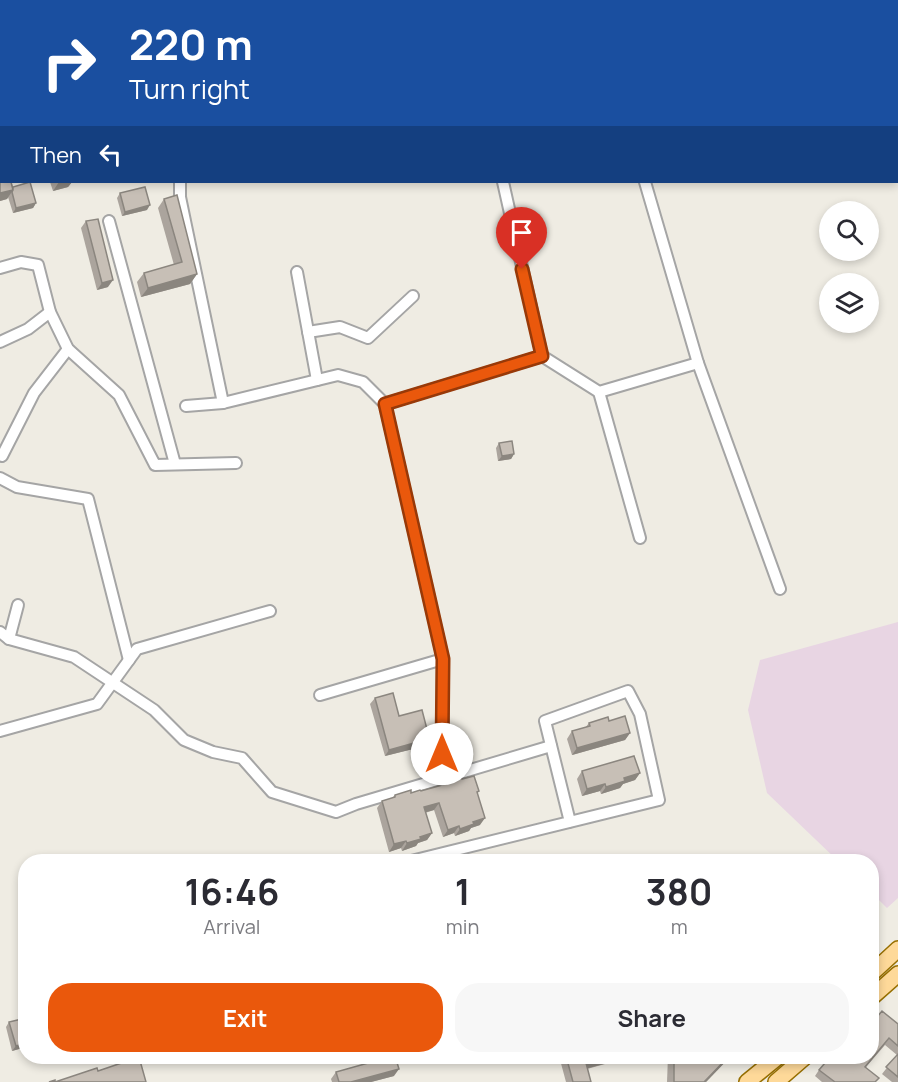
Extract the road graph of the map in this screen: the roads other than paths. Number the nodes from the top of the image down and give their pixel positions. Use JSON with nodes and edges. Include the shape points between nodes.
{"nodes":[{"id":1,"x":180,"y":183,"type":"edge"},
{"id":2,"x":502,"y":183,"type":"edge"},
{"id":3,"x":645,"y":183,"type":"edge"},
{"id":4,"x":109,"y":221,"type":"dead end"},
{"id":5,"x":0,"y":268,"type":"edge"},
{"id":6,"x":297,"y":273,"type":"dead end"},
{"id":7,"x":413,"y":296,"type":"dead end"},
{"id":8,"x":50,"y":312,"type":"junction"},
{"id":9,"x":308,"y":332,"type":"junction"},
{"id":10,"x":0,"y":342,"type":"edge"},
{"id":11,"x":68,"y":349,"type":"junction"},
{"id":12,"x":542,"y":356,"type":"junction"},
{"id":13,"x":698,"y":363,"type":"junction"},
{"id":14,"x":317,"y":380,"type":"junction"},
{"id":15,"x":599,"y":392,"type":"junction"},
{"id":16,"x":223,"y":403,"type":"junction"},
{"id":17,"x":385,"y":404,"type":"junction"},
{"id":18,"x":186,"y":406,"type":"dead end"},
{"id":19,"x":2,"y":456,"type":"dead end"},
{"id":20,"x":236,"y":463,"type":"dead end"},
{"id":21,"x":175,"y":464,"type":"junction"},
{"id":22,"x":0,"y":478,"type":"edge"},
{"id":23,"x":640,"y":538,"type":"dead end"},
{"id":24,"x":780,"y":589,"type":"dead end"},
{"id":25,"x":18,"y":605,"type":"dead end"},
{"id":26,"x":270,"y":611,"type":"dead end"},
{"id":27,"x":4,"y":635,"type":"edge"},
{"id":28,"x":443,"y":659,"type":"junction"},
{"id":29,"x":129,"y":660,"type":"junction"},
{"id":30,"x":113,"y":682,"type":"junction"},
{"id":31,"x":320,"y":695,"type":"dead end"},
{"id":32,"x":0,"y":731,"type":"edge"},
{"id":33,"x":551,"y":746,"type":"junction"},
{"id":34,"x":442,"y":778,"type":"junction"},
{"id":35,"x":570,"y":822,"type":"junction"},
{"id":36,"x":440,"y":854,"type":"edge"},
{"id":37,"x":898,"y":949,"type":"edge"},
{"id":38,"x":879,"y":967,"type":"edge"},
{"id":39,"x":898,"y":974,"type":"edge"},
{"id":40,"x":879,"y":991,"type":"edge"},
{"id":41,"x":769,"y":1064,"type":"edge"},
{"id":42,"x":797,"y":1064,"type":"edge"},
{"id":43,"x":747,"y":1082,"type":"edge"},
{"id":44,"x":776,"y":1082,"type":"edge"}],
"edges":[{"from":1,"to":16,"type":"street"},
{"from":2,"to":12,"type":"street"},
{"from":3,"to":13,"type":"street"},
{"from":4,"to":21,"type":"street"},
{"from":5,"to":8,"type":"street","via":[[21,262],[38,265]]},
{"from":6,"to":9,"type":"street"},
{"from":7,"to":9,"type":"street","via":[[368,338],[340,327]]},
{"from":8,"to":10,"type":"street","via":[[28,329]]},
{"from":8,"to":11,"type":"street"},
{"from":9,"to":14,"type":"street"},
{"from":11,"to":19,"type":"street","via":[[34,393]]},
{"from":11,"to":21,"type":"street","via":[[119,395],[155,465]]},
{"from":12,"to":15,"type":"street"},
{"from":12,"to":17,"type":"street"},
{"from":13,"to":15,"type":"street"},
{"from":13,"to":24,"type":"street"},
{"from":14,"to":16,"type":"street"},
{"from":14,"to":17,"type":"street","via":[[338,375],[363,382]]},
{"from":15,"to":23,"type":"street"},
{"from":16,"to":18,"type":"street"},
{"from":17,"to":28,"type":"street"},
{"from":20,"to":21,"type":"street"},
{"from":22,"to":29,"type":"street","via":[[17,487],[88,499]]},
{"from":25,"to":27,"type":"street"},
{"from":26,"to":29,"type":"street","via":[[137,649]]},
{"from":27,"to":30,"type":"street","via":[[74,657]]},
{"from":28,"to":31,"type":"street"},
{"from":28,"to":34,"type":"street"},
{"from":29,"to":30,"type":"street"},
{"from":30,"to":32,"type":"street","via":[[97,704]]},
{"from":30,"to":34,"type":"street","via":[[154,710],[184,740],[242,758],[272,792],[336,812]]},
{"from":33,"to":34,"type":"street"},
{"from":33,"to":35,"type":"street"},
{"from":33,"to":35,"type":"street","via":[[545,721],[628,690],[640,714],[659,800]]},
{"from":35,"to":36,"type":"street"},
{"from":37,"to":38,"type":"main road"},
{"from":39,"to":40,"type":"main road"},
{"from":41,"to":43,"type":"main road"},
{"from":42,"to":44,"type":"main road"}]}
